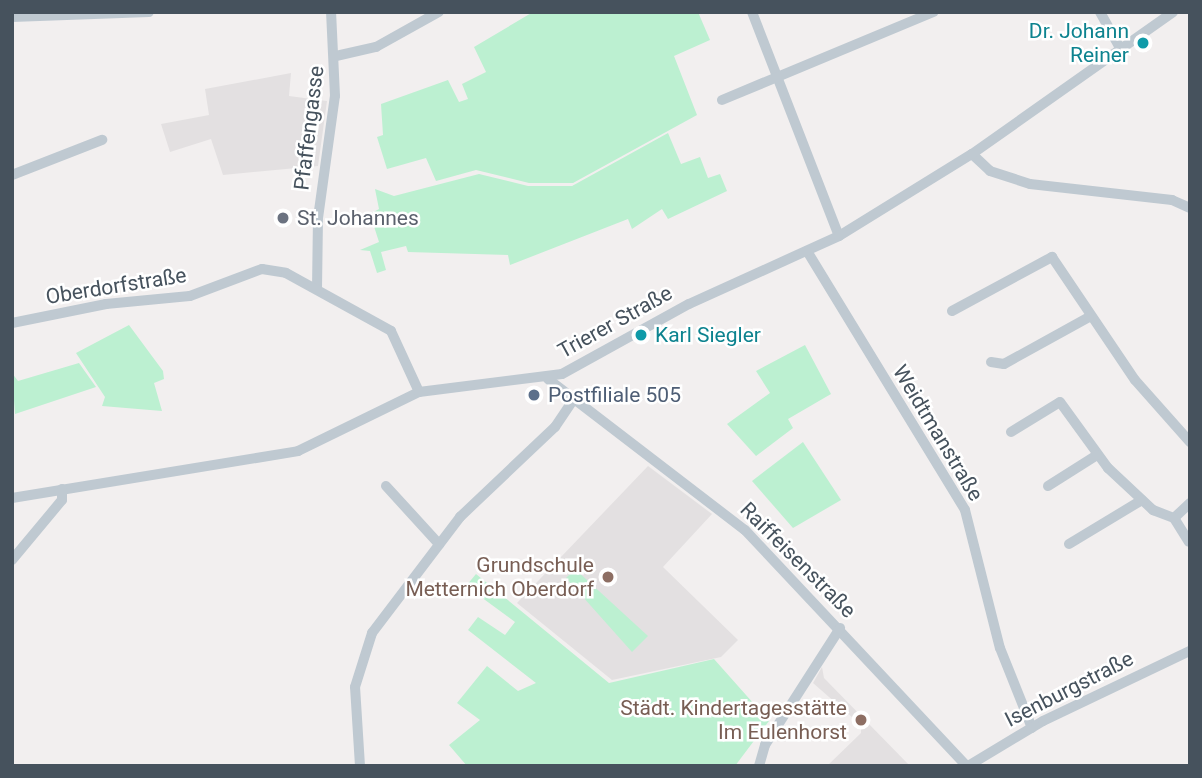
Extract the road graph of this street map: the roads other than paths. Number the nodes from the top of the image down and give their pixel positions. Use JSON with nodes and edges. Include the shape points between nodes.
{"nodes":[{"id":1,"x":149,"y":12,"type":"edge"},
{"id":2,"x":331,"y":12,"type":"edge"},
{"id":3,"x":439,"y":12,"type":"edge"},
{"id":4,"x":752,"y":12,"type":"edge"},
{"id":5,"x":933,"y":12,"type":"edge"},
{"id":6,"x":1100,"y":12,"type":"edge"},
{"id":7,"x":1173,"y":12,"type":"edge"},
{"id":8,"x":918,"y":16,"type":"edge"},
{"id":9,"x":12,"y":17,"type":"edge"},
{"id":10,"x":1120,"y":48,"type":"junction"},
{"id":11,"x":336,"y":56,"type":"junction"},
{"id":12,"x":779,"y":79,"type":"junction"},
{"id":13,"x":722,"y":100,"type":"dead end"},
{"id":14,"x":102,"y":139,"type":"dead end"},
{"id":15,"x":972,"y":153,"type":"junction"},
{"id":16,"x":12,"y":175,"type":"edge"},
{"id":17,"x":1190,"y":208,"type":"edge"},
{"id":18,"x":839,"y":236,"type":"junction"},
{"id":19,"x":807,"y":251,"type":"junction"},
{"id":20,"x":317,"y":289,"type":"junction"},
{"id":21,"x":952,"y":311,"type":"dead end"},
{"id":22,"x":1089,"y":317,"type":"junction"},
{"id":23,"x":12,"y":323,"type":"edge"},
{"id":24,"x":991,"y":362,"type":"dead end"},
{"id":25,"x":548,"y":379,"type":"junction"},
{"id":26,"x":419,"y":392,"type":"junction"},
{"id":27,"x":574,"y":399,"type":"junction"},
{"id":28,"x":1011,"y":432,"type":"dead end"},
{"id":29,"x":1190,"y":442,"type":"edge"},
{"id":30,"x":1097,"y":455,"type":"junction"},
{"id":31,"x":386,"y":486,"type":"dead end"},
{"id":32,"x":1048,"y":486,"type":"dead end"},
{"id":33,"x":62,"y":489,"type":"junction"},
{"id":34,"x":12,"y":498,"type":"edge"},
{"id":35,"x":1142,"y":500,"type":"junction"},
{"id":36,"x":1190,"y":503,"type":"edge"},
{"id":37,"x":1174,"y":518,"type":"junction"},
{"id":38,"x":1189,"y":542,"type":"edge"},
{"id":39,"x":439,"y":544,"type":"junction"},
{"id":40,"x":1069,"y":544,"type":"dead end"},
{"id":41,"x":12,"y":560,"type":"edge"},
{"id":42,"x":841,"y":628,"type":"junction"},
{"id":43,"x":1190,"y":651,"type":"edge"},
{"id":44,"x":1032,"y":728,"type":"junction"},
{"id":45,"x":360,"y":766,"type":"edge"},
{"id":46,"x":759,"y":766,"type":"edge"},
{"id":47,"x":967,"y":766,"type":"edge"}],
"edges":[{"from":1,"to":9,"type":"street"},
{"from":2,"to":11,"type":"street","name":"Pfaffengasse"},
{"from":3,"to":11,"type":"street","via":[[376,47]]},
{"from":4,"to":12,"type":"street"},
{"from":5,"to":8,"type":"street"},
{"from":6,"to":10,"type":"street"},
{"from":7,"to":10,"type":"street","name":"Trierer Straße"},
{"from":8,"to":12,"type":"street"},
{"from":10,"to":15,"type":"street","name":"Trierer Straße"},
{"from":11,"to":20,"type":"street","name":"Pfaffengasse","via":[[318,218]]},
{"from":12,"to":13,"type":"street"},
{"from":12,"to":18,"type":"street"},
{"from":14,"to":16,"type":"street"},
{"from":15,"to":17,"type":"street","via":[[990,171],[1030,184]]},
{"from":15,"to":18,"type":"street","name":"Trierer Straße"},
{"from":18,"to":19,"type":"street","name":"Trierer Straße"},
{"from":19,"to":25,"type":"street","name":"Trierer Straße","via":[[689,304]]},
{"from":19,"to":44,"type":"street","name":"Weidtmanstraße","via":[[965,510],[1000,648]]},
{"from":20,"to":23,"type":"street","name":"Oberdorfstraße","via":[[286,272],[262,269],[190,296],[106,304]]},
{"from":20,"to":26,"type":"street","name":"Oberdorfstraße","via":[[391,331]]},
{"from":21,"to":22,"type":"street","via":[[1052,257]]},
{"from":22,"to":24,"type":"street","via":[[1004,364]]},
{"from":22,"to":29,"type":"street"},
{"from":25,"to":26,"type":"street","name":"Trierer Straße"},
{"from":25,"to":27,"type":"street","name":"Raiffeisenstraße"},
{"from":26,"to":33,"type":"street","name":"Trierer Straße","via":[[298,451]]},
{"from":27,"to":39,"type":"street","via":[[555,427],[493,481]]},
{"from":27,"to":42,"type":"street","name":"Raiffeisenstraße","via":[[745,530]]},
{"from":28,"to":30,"type":"street","via":[[1060,402]]},
{"from":30,"to":32,"type":"street"},
{"from":30,"to":35,"type":"street"},
{"from":31,"to":39,"type":"street"},
{"from":33,"to":34,"type":"street","name":"Trierer Straße"},
{"from":33,"to":41,"type":"street","via":[[62,500]]},
{"from":35,"to":37,"type":"street"},
{"from":35,"to":40,"type":"street"},
{"from":36,"to":37,"type":"street"},
{"from":37,"to":38,"type":"street"},
{"from":39,"to":45,"type":"street","via":[[364,651],[355,688]]},
{"from":42,"to":46,"type":"street","via":[[765,745]]},
{"from":42,"to":47,"type":"street","name":"Raiffeisenstraße"},
{"from":43,"to":44,"type":"street","name":"Isenburgstraße"},
{"from":44,"to":47,"type":"street","name":"Isenburgstraße"}]}
